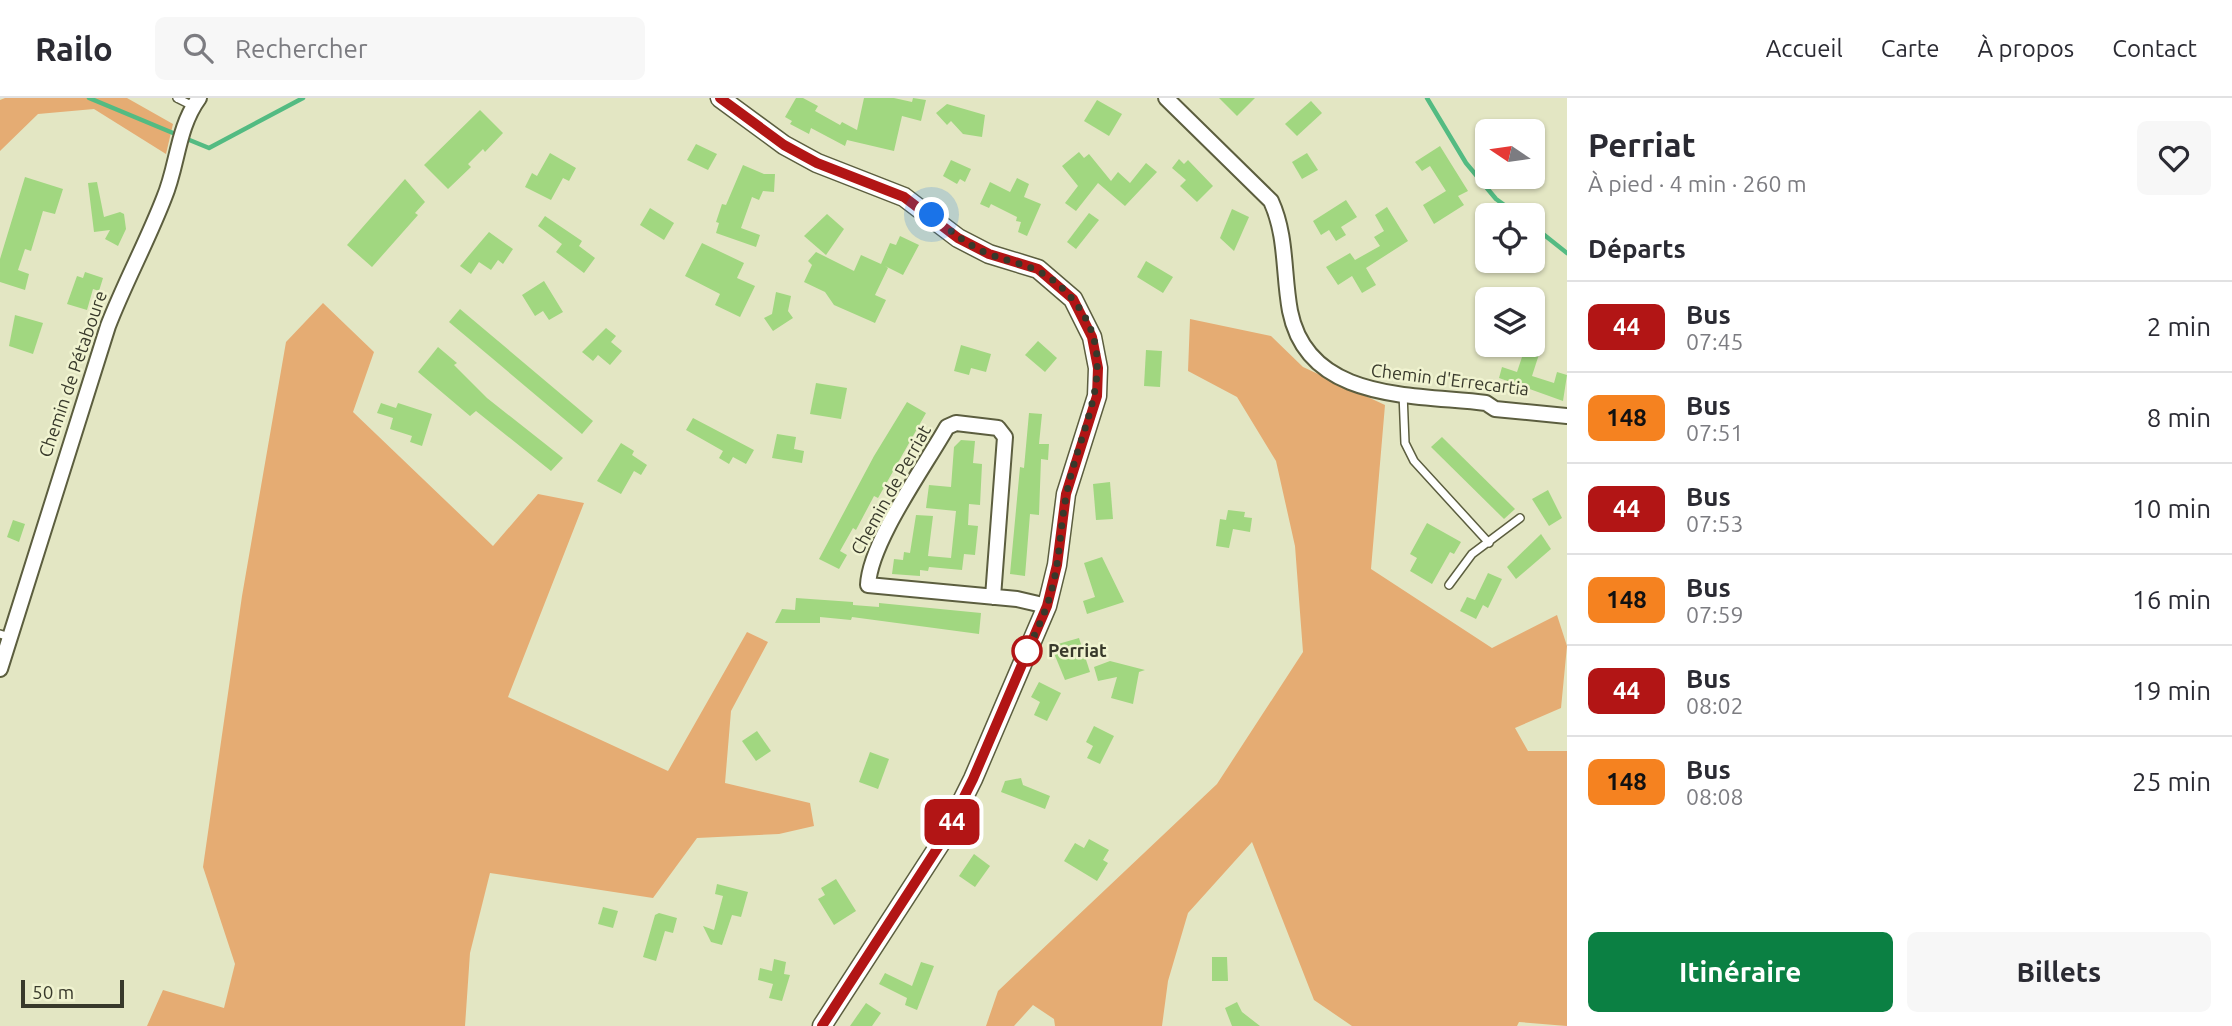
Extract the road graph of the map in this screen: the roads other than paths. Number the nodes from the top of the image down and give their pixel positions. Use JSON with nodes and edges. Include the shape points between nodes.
{"nodes":[{"id":1,"x":177,"y":98,"type":"edge"},
{"id":2,"x":720,"y":98,"type":"edge"},
{"id":3,"x":1166,"y":98,"type":"edge"},
{"id":4,"x":196,"y":102,"type":"edge"},
{"id":5,"x":1403,"y":393,"type":"junction"},
{"id":6,"x":1567,"y":416,"type":"edge"},
{"id":7,"x":1520,"y":518,"type":"dead end"},
{"id":8,"x":1489,"y":542,"type":"junction"},
{"id":9,"x":1449,"y":585,"type":"dead end"},
{"id":10,"x":993,"y":597,"type":"junction"},
{"id":11,"x":1047,"y":606,"type":"junction"},
{"id":12,"x":5,"y":635,"type":"edge"},
{"id":13,"x":0,"y":668,"type":"edge"},
{"id":14,"x":822,"y":1026,"type":"edge"}],
"edges":[{"from":1,"to":4,"type":"lane"},
{"from":2,"to":11,"type":"street","via":[[784,145],[904,197],[958,238],[989,254],[1038,269],[1073,299],[1092,337],[1097,396],[1066,494]]},
{"from":3,"to":5,"type":"street","name":"Chemin d'Errecartia","via":[[1271,201],[1280,220],[1290,311],[1299,338],[1313,359],[1336,377],[1362,388]]},
{"from":4,"to":12,"type":"street","name":"Chemin de Pétaboure","via":[[183,125],[164,199],[108,326]]},
{"from":5,"to":6,"type":"street","name":"Chemin d'Errecartia"},
{"from":5,"to":8,"type":"lane","via":[[1405,443],[1415,461]]},
{"from":7,"to":8,"type":"lane"},
{"from":8,"to":9,"type":"lane","via":[[1472,554]]},
{"from":10,"to":10,"type":"street","name":"Chemin de Perriat","via":[[868,585],[878,548],[947,427],[956,423],[998,428],[1005,437]]},
{"from":10,"to":11,"type":"street","name":"Chemin de Perriat"},
{"from":11,"to":14,"type":"street","via":[[942,841]]},
{"from":12,"to":13,"type":"street","name":"Chemin de Pétaboure"}]}
